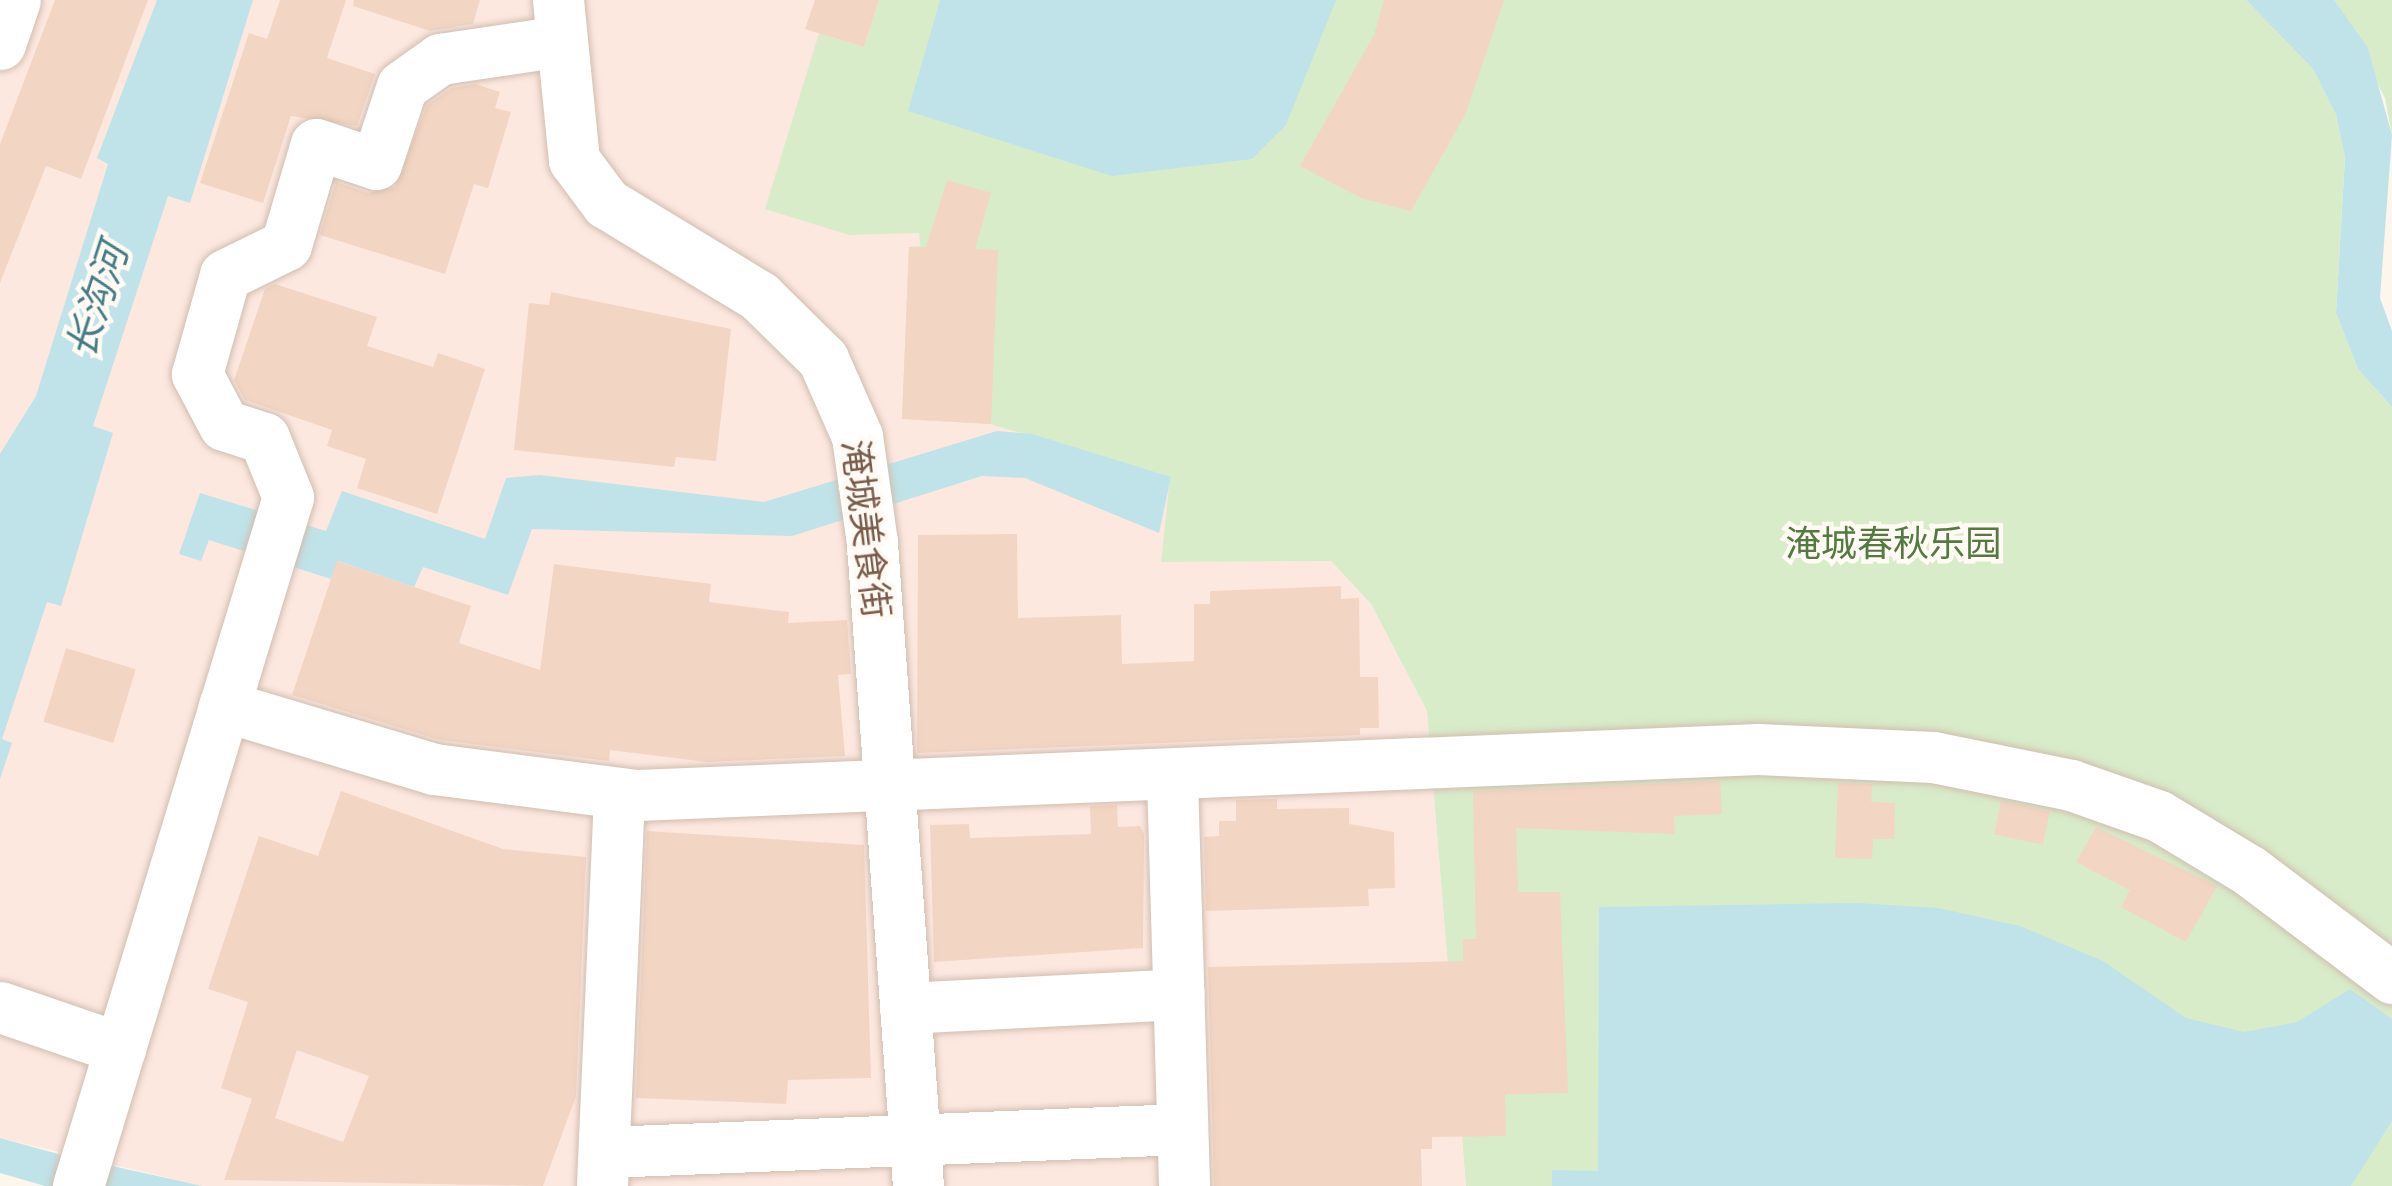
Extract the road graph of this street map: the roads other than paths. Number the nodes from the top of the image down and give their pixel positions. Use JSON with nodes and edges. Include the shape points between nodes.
{"nodes":[{"id":1,"x":15,"y":0,"type":"edge"},
{"id":2,"x":561,"y":21,"type":"edge"},
{"id":3,"x":0,"y":44,"type":"edge"},
{"id":4,"x":224,"y":706,"type":"junction"},
{"id":5,"x":1172,"y":778,"type":"junction"},
{"id":6,"x":888,"y":790,"type":"junction"},
{"id":7,"x":619,"y":793,"type":"junction"},
{"id":8,"x":2392,"y":978,"type":"edge"},
{"id":9,"x":1179,"y":994,"type":"junction"},
{"id":10,"x":0,"y":1007,"type":"edge"},
{"id":11,"x":905,"y":1007,"type":"junction"},
{"id":12,"x":120,"y":1048,"type":"junction"},
{"id":13,"x":1182,"y":1129,"type":"junction"},
{"id":14,"x":916,"y":1163,"type":"edge"},
{"id":15,"x":604,"y":1169,"type":"edge"},
{"id":16,"x":78,"y":1186,"type":"edge"},
{"id":17,"x":1184,"y":1186,"type":"edge"}],
"edges":[{"from":1,"to":3,"type":"lane"},
{"from":2,"to":4,"type":"lane","via":[[440,59],[402,86],[376,164],[316,144],[286,245],[225,275],[196,374],[224,425],[264,438],[288,497]]},
{"from":2,"to":6,"type":"lane","name":"淹城美食街","via":[[574,160],[606,202],[759,296],[823,359],[857,436]]},
{"from":4,"to":7,"type":"lane","via":[[434,769]]},
{"from":4,"to":12,"type":"lane"},
{"from":5,"to":6,"type":"lane"},
{"from":5,"to":8,"type":"lane","via":[[1758,749],[1933,758],[2071,785],[2159,816],[2250,871]]},
{"from":5,"to":9,"type":"lane"},
{"from":6,"to":7,"type":"lane"},
{"from":6,"to":11,"type":"lane","name":"淹城美食街"},
{"from":7,"to":15,"type":"lane"},
{"from":9,"to":11,"type":"lane"},
{"from":9,"to":13,"type":"lane"},
{"from":10,"to":12,"type":"lane"},
{"from":11,"to":14,"type":"lane","name":"淹城美食街"},
{"from":12,"to":16,"type":"lane"},
{"from":13,"to":14,"type":"lane"},
{"from":13,"to":17,"type":"lane"},
{"from":14,"to":15,"type":"lane"}]}
